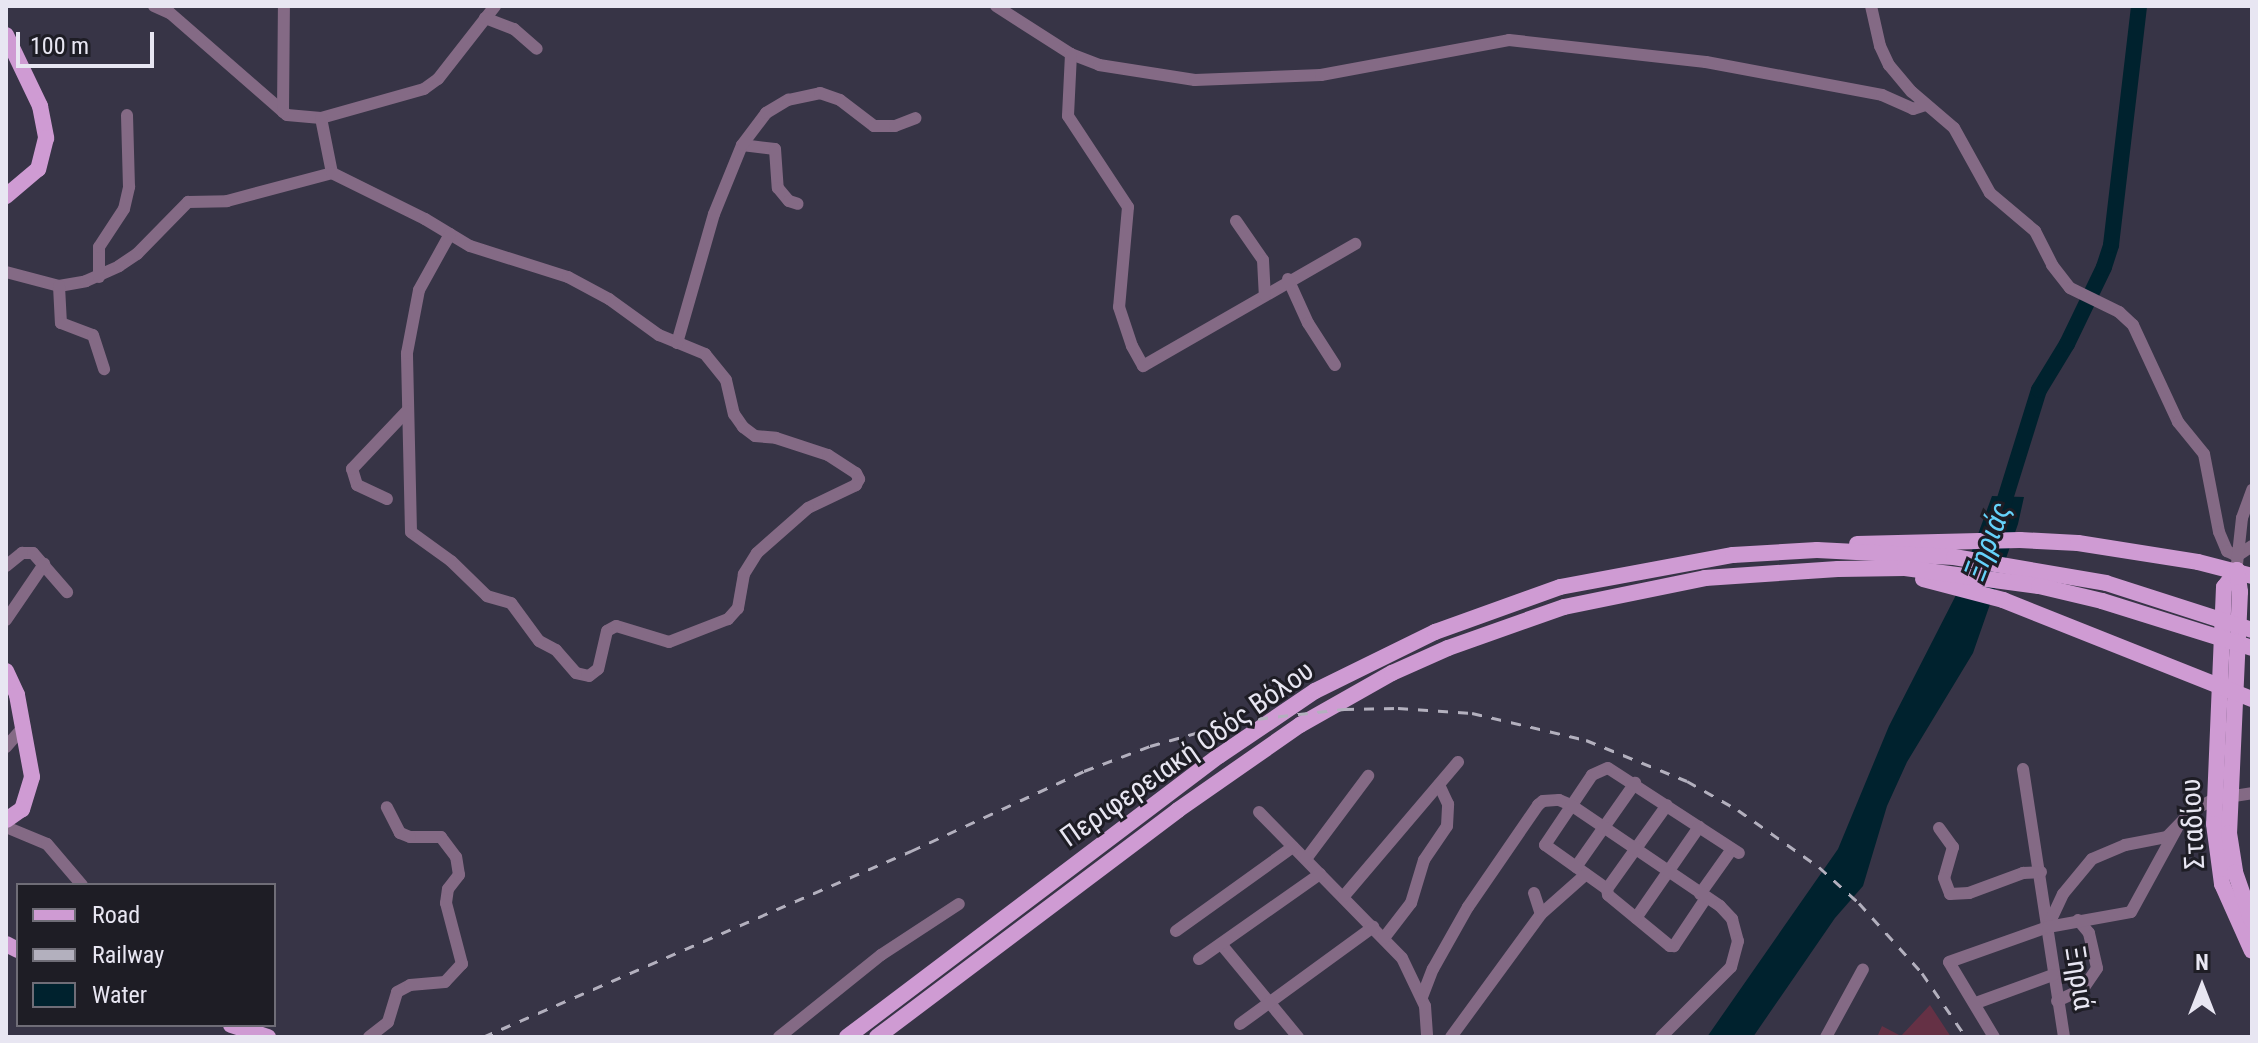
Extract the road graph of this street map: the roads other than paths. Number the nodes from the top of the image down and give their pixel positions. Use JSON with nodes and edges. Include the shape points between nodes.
{"nodes":[{"id":1,"x":154,"y":6,"type":"edge"},
{"id":2,"x":284,"y":6,"type":"edge"},
{"id":3,"x":495,"y":6,"type":"edge"},
{"id":4,"x":996,"y":6,"type":"edge"},
{"id":5,"x":1871,"y":6,"type":"edge"},
{"id":6,"x":485,"y":18,"type":"junction"},
{"id":7,"x":6,"y":35,"type":"edge"},
{"id":8,"x":537,"y":49,"type":"dead end"},
{"id":9,"x":1071,"y":54,"type":"junction"},
{"id":10,"x":1925,"y":105,"type":"junction"},
{"id":11,"x":283,"y":112,"type":"junction"},
{"id":12,"x":127,"y":115,"type":"dead end"},
{"id":13,"x":321,"y":118,"type":"junction"},
{"id":14,"x":916,"y":118,"type":"dead end"},
{"id":15,"x":742,"y":145,"type":"junction"},
{"id":16,"x":332,"y":173,"type":"junction"},
{"id":17,"x":6,"y":196,"type":"edge"},
{"id":18,"x":798,"y":204,"type":"dead end"},
{"id":19,"x":1236,"y":221,"type":"dead end"},
{"id":20,"x":450,"y":234,"type":"junction"},
{"id":21,"x":1355,"y":244,"type":"dead end"},
{"id":22,"x":6,"y":272,"type":"edge"},
{"id":23,"x":99,"y":277,"type":"junction"},
{"id":24,"x":1288,"y":279,"type":"junction"},
{"id":25,"x":59,"y":286,"type":"junction"},
{"id":26,"x":1265,"y":295,"type":"junction"},
{"id":27,"x":677,"y":343,"type":"junction"},
{"id":28,"x":1335,"y":365,"type":"dead end"},
{"id":29,"x":104,"y":369,"type":"dead end"},
{"id":30,"x":407,"y":411,"type":"junction"},
{"id":31,"x":2252,"y":490,"type":"edge"},
{"id":32,"x":387,"y":499,"type":"dead end"},
{"id":33,"x":2252,"y":546,"type":"edge"},
{"id":34,"x":44,"y":564,"type":"junction"},
{"id":35,"x":1954,"y":564,"type":"junction"},
{"id":36,"x":6,"y":566,"type":"edge"},
{"id":37,"x":2242,"y":567,"type":"edge"},
{"id":38,"x":2004,"y":571,"type":"junction"},
{"id":39,"x":67,"y":592,"type":"dead end"},
{"id":40,"x":6,"y":620,"type":"edge"},
{"id":41,"x":2252,"y":630,"type":"edge"},
{"id":42,"x":2252,"y":648,"type":"edge"},
{"id":43,"x":6,"y":671,"type":"edge"},
{"id":44,"x":2226,"y":684,"type":"junction"},
{"id":45,"x":2252,"y":699,"type":"edge"},
{"id":46,"x":24,"y":726,"type":"junction"},
{"id":47,"x":6,"y":747,"type":"edge"},
{"id":48,"x":1458,"y":762,"type":"dead end"},
{"id":49,"x":2023,"y":769,"type":"dead end"},
{"id":50,"x":1368,"y":776,"type":"dead end"},
{"id":51,"x":1635,"y":783,"type":"junction"},
{"id":52,"x":1439,"y":785,"type":"junction"},
{"id":53,"x":2252,"y":793,"type":"edge"},
{"id":54,"x":2222,"y":797,"type":"junction"},
{"id":55,"x":1571,"y":805,"type":"junction"},
{"id":56,"x":1667,"y":805,"type":"junction"},
{"id":57,"x":387,"y":807,"type":"dead end"},
{"id":58,"x":1259,"y":812,"type":"dead end"},
{"id":59,"x":6,"y":820,"type":"edge"},
{"id":60,"x":6,"y":827,"type":"edge"},
{"id":61,"x":1699,"y":827,"type":"junction"},
{"id":62,"x":1603,"y":828,"type":"junction"},
{"id":63,"x":1939,"y":828,"type":"dead end"},
{"id":64,"x":2177,"y":828,"type":"junction"},
{"id":65,"x":1293,"y":847,"type":"junction"},
{"id":66,"x":1635,"y":851,"type":"junction"},
{"id":67,"x":1306,"y":859,"type":"junction"},
{"id":68,"x":1581,"y":870,"type":"junction"},
{"id":69,"x":2041,"y":872,"type":"junction"},
{"id":70,"x":1667,"y":873,"type":"junction"},
{"id":71,"x":1320,"y":874,"type":"junction"},
{"id":72,"x":80,"y":883,"type":"edge"},
{"id":73,"x":1607,"y":889,"type":"junction"},
{"id":74,"x":1534,"y":893,"type":"dead end"},
{"id":75,"x":1344,"y":896,"type":"junction"},
{"id":76,"x":1703,"y":896,"type":"junction"},
{"id":77,"x":959,"y":904,"type":"dead end"},
{"id":78,"x":1541,"y":914,"type":"junction"},
{"id":79,"x":1636,"y":918,"type":"junction"},
{"id":80,"x":2078,"y":920,"type":"junction"},
{"id":81,"x":2252,"y":921,"type":"edge"},
{"id":82,"x":1373,"y":927,"type":"junction"},
{"id":83,"x":2048,"y":927,"type":"junction"},
{"id":84,"x":1176,"y":931,"type":"dead end"},
{"id":85,"x":1384,"y":938,"type":"junction"},
{"id":86,"x":1221,"y":944,"type":"junction"},
{"id":87,"x":2252,"y":951,"type":"edge"},
{"id":88,"x":1199,"y":959,"type":"dead end"},
{"id":89,"x":1863,"y":969,"type":"dead end"},
{"id":90,"x":2053,"y":975,"type":"junction"},
{"id":91,"x":1422,"y":997,"type":"junction"},
{"id":92,"x":2057,"y":1001,"type":"junction"},
{"id":93,"x":1270,"y":1002,"type":"junction"},
{"id":94,"x":1976,"y":1003,"type":"junction"},
{"id":95,"x":1240,"y":1024,"type":"dead end"},
{"id":96,"x":237,"y":1027,"type":"edge"},
{"id":97,"x":263,"y":1036,"type":"edge"},
{"id":98,"x":369,"y":1037,"type":"edge"},
{"id":99,"x":779,"y":1037,"type":"edge"},
{"id":100,"x":847,"y":1037,"type":"edge"},
{"id":101,"x":877,"y":1037,"type":"edge"},
{"id":102,"x":1298,"y":1037,"type":"edge"},
{"id":103,"x":1427,"y":1037,"type":"edge"},
{"id":104,"x":1451,"y":1037,"type":"edge"},
{"id":105,"x":1661,"y":1037,"type":"edge"},
{"id":106,"x":1826,"y":1037,"type":"edge"},
{"id":107,"x":1994,"y":1037,"type":"edge"},
{"id":108,"x":2064,"y":1037,"type":"edge"}],
"edges":[{"from":1,"to":11,"type":"street","via":[[170,13]]},
{"from":2,"to":11,"type":"street"},
{"from":3,"to":6,"type":"street"},
{"from":4,"to":9,"type":"street"},
{"from":5,"to":10,"type":"street","via":[[1884,57]]},
{"from":6,"to":8,"type":"street","via":[[514,29]]},
{"from":6,"to":13,"type":"street","via":[[438,79],[424,89]]},
{"from":7,"to":17,"type":"main road","via":[[40,106],[46,138],[38,169]]},
{"from":9,"to":10,"type":"street","via":[[1129,72],[1216,81],[1321,75],[1497,41],[1524,41],[1706,62],[1882,95],[1913,109]]},
{"from":9,"to":26,"type":"street","via":[[1068,116],[1128,207],[1119,307],[1143,366]]},
{"from":10,"to":37,"type":"street","via":[[1950,124],[1990,193],[2035,231],[2057,274],[2133,325],[2178,422],[2204,454],[2219,532]]},
{"from":11,"to":13,"type":"street"},
{"from":12,"to":23,"type":"street","via":[[129,187],[124,209],[99,247]]},
{"from":13,"to":16,"type":"street"},
{"from":14,"to":15,"type":"street","via":[[874,126],[830,95],[810,93],[766,113]]},
{"from":15,"to":18,"type":"street","via":[[775,149],[778,188]]},
{"from":15,"to":27,"type":"street","via":[[709,228]]},
{"from":16,"to":20,"type":"street"},
{"from":16,"to":23,"type":"street","via":[[227,201],[188,202],[137,254]]},
{"from":19,"to":26,"type":"street","via":[[1263,260]]},
{"from":20,"to":27,"type":"street","via":[[470,246],[576,281]]},
{"from":20,"to":30,"type":"street","via":[[419,290],[407,353]]},
{"from":21,"to":24,"type":"street"},
{"from":22,"to":25,"type":"street"},
{"from":23,"to":25,"type":"street"},
{"from":24,"to":26,"type":"street"},
{"from":24,"to":28,"type":"street"},
{"from":25,"to":29,"type":"street","via":[[61,323],[93,335]]},
{"from":27,"to":30,"type":"street","via":[[705,354],[722,372],[734,414],[748,432],[828,455],[859,479],[851,489],[808,508],[757,553],[744,574],[738,608],[728,619],[669,642],[623,625],[612,627],[605,637],[602,663],[589,676],[568,668],[556,650],[539,641],[511,603],[487,596],[411,532]]},
{"from":30,"to":32,"type":"street","via":[[352,469],[357,485]]},
{"from":31,"to":37,"type":"street","via":[[2242,518]]},
{"from":33,"to":37,"type":"street"},
{"from":34,"to":36,"type":"street","via":[[28,552]]},
{"from":34,"to":39,"type":"street"},
{"from":34,"to":40,"type":"street"},
{"from":35,"to":37,"type":"main road","via":[[2020,540],[2122,548]]},
{"from":35,"to":38,"type":"main road","name":"Περιφερειακή Οδός Βόλου"},
{"from":35,"to":44,"type":"main road","via":[[1996,598]]},
{"from":35,"to":100,"type":"main road","name":"Περιφερειακή Οδός Βόλου","via":[[1817,550],[1695,559],[1560,587],[1502,605],[1315,691],[1219,756]]},
{"from":35,"to":101,"type":"main road","name":"Περιφερειακή Οδός Βόλου","via":[[1705,578],[1613,595],[1508,624],[1392,673],[1259,752]]},
{"from":37,"to":44,"type":"main road","name":"Σταδίου","via":[[2232,590]]},
{"from":38,"to":41,"type":"main road","name":"Περιφερειακή Οδός Βόλου","via":[[2118,587]]},
{"from":38,"to":42,"type":"main road","name":"Περιφερειακή Οδός Βόλου"},
{"from":43,"to":46,"type":"main road"},
{"from":44,"to":45,"type":"main road"},
{"from":44,"to":54,"type":"main road","name":"Σταδίου"},
{"from":46,"to":47,"type":"street"},
{"from":46,"to":59,"type":"main road","via":[[31,783],[22,809]]},
{"from":48,"to":52,"type":"street"},
{"from":49,"to":69,"type":"street","name":"Ξηριά"},
{"from":50,"to":67,"type":"street"},
{"from":51,"to":55,"type":"street","via":[[1601,768]]},
{"from":51,"to":56,"type":"street"},
{"from":51,"to":62,"type":"street"},
{"from":52,"to":75,"type":"street"},
{"from":52,"to":85,"type":"street","via":[[1448,804],[1447,826],[1424,860],[1411,903]]},
{"from":53,"to":54,"type":"street"},
{"from":54,"to":64,"type":"street","via":[[2193,810]]},
{"from":54,"to":81,"type":"main road","name":"Σταδίου","via":[[2231,857]]},
{"from":54,"to":87,"type":"main road","name":"Σταδίου","via":[[2217,853],[2222,884]]},
{"from":55,"to":62,"type":"street"},
{"from":55,"to":68,"type":"street","via":[[1545,845]]},
{"from":55,"to":91,"type":"street","via":[[1552,800],[1538,805],[1468,907]]},
{"from":56,"to":61,"type":"street"},
{"from":56,"to":66,"type":"street"},
{"from":57,"to":98,"type":"street","via":[[400,833],[441,837],[456,857],[459,875],[448,889],[446,903],[462,964],[445,982],[410,985],[397,992],[388,1022]]},
{"from":58,"to":65,"type":"street"},
{"from":60,"to":72,"type":"street","via":[[47,844]]},
{"from":61,"to":70,"type":"street"},
{"from":61,"to":76,"type":"street","via":[[1735,851]]},
{"from":62,"to":66,"type":"street"},
{"from":62,"to":68,"type":"street"},
{"from":63,"to":69,"type":"street","via":[[1953,847],[1944,878],[1950,894]]},
{"from":64,"to":80,"type":"street","via":[[2133,911]]},
{"from":64,"to":83,"type":"street","via":[[2162,839],[2122,845],[2090,861],[2063,894]]},
{"from":65,"to":67,"type":"street"},
{"from":65,"to":84,"type":"street"},
{"from":66,"to":70,"type":"street"},
{"from":66,"to":73,"type":"street"},
{"from":67,"to":71,"type":"street"},
{"from":68,"to":73,"type":"street"},
{"from":68,"to":78,"type":"street"},
{"from":69,"to":83,"type":"street","name":"Ξηριά"},
{"from":70,"to":76,"type":"street"},
{"from":70,"to":79,"type":"street"},
{"from":71,"to":75,"type":"street"},
{"from":71,"to":86,"type":"street"},
{"from":73,"to":79,"type":"street"},
{"from":74,"to":78,"type":"street"},
{"from":75,"to":82,"type":"street"},
{"from":76,"to":79,"type":"street","via":[[1674,946]]},
{"from":76,"to":105,"type":"street","via":[[1732,919],[1737,953],[1719,983]]},
{"from":77,"to":99,"type":"street","via":[[881,955]]},
{"from":78,"to":104,"type":"street"},
{"from":80,"to":83,"type":"street"},
{"from":80,"to":92,"type":"street","via":[[2089,933],[2097,968],[2083,989]]},
{"from":82,"to":85,"type":"street"},
{"from":82,"to":93,"type":"street"},
{"from":83,"to":90,"type":"street","name":"Ξηριά"},
{"from":83,"to":94,"type":"street","via":[[1948,964]]},
{"from":85,"to":91,"type":"street","via":[[1413,975]]},
{"from":86,"to":88,"type":"street"},
{"from":86,"to":93,"type":"street"},
{"from":89,"to":106,"type":"street"},
{"from":90,"to":92,"type":"street","name":"Ξηριά"},
{"from":90,"to":94,"type":"street"},
{"from":91,"to":103,"type":"street"},
{"from":92,"to":108,"type":"street","name":"Ξηριά"},
{"from":93,"to":95,"type":"street"},
{"from":93,"to":102,"type":"street"},
{"from":94,"to":107,"type":"street"},
{"from":96,"to":97,"type":"main road"}]}
